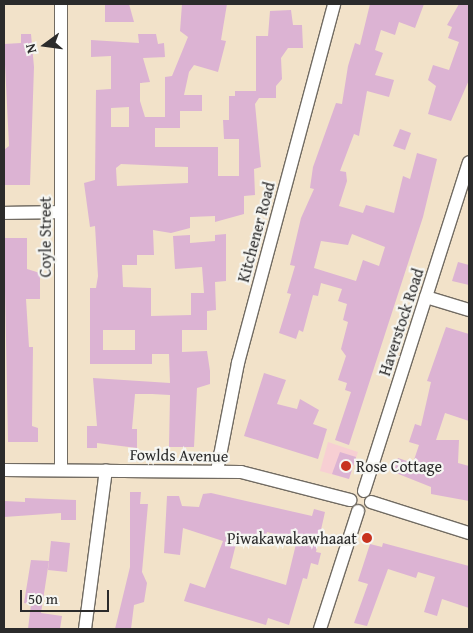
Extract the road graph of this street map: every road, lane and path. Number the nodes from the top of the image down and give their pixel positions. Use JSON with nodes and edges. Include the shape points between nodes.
{"nodes":[{"id":1,"x":61,"y":4,"type":"edge"},
{"id":2,"x":334,"y":4,"type":"edge"},
{"id":3,"x":469,"y":162,"type":"edge"},
{"id":4,"x":4,"y":212,"type":"edge"},
{"id":5,"x":61,"y":212,"type":"junction"},
{"id":6,"x":426,"y":297,"type":"junction"},
{"id":7,"x":469,"y":310,"type":"edge"},
{"id":8,"x":4,"y":470,"type":"edge"},
{"id":9,"x":60,"y":470,"type":"junction"},
{"id":10,"x":106,"y":470,"type":"junction"},
{"id":11,"x":217,"y":471,"type":"junction"},
{"id":12,"x":364,"y":491,"type":"junction"},
{"id":13,"x":350,"y":500,"type":"junction"},
{"id":14,"x":371,"y":502,"type":"junction"},
{"id":15,"x":358,"y":511,"type":"junction"},
{"id":16,"x":469,"y":533,"type":"edge"},
{"id":17,"x":85,"y":629,"type":"edge"},
{"id":18,"x":320,"y":629,"type":"edge"}],
"edges":[{"from":1,"to":5,"type":"street","name":"Coyle Street"},
{"from":2,"to":11,"type":"street","name":"Kitchener Road","via":[[238,363]]},
{"from":3,"to":6,"type":"street","name":"Haverstock Road"},
{"from":4,"to":5,"type":"street"},
{"from":5,"to":9,"type":"street","name":"Coyle Street"},
{"from":6,"to":7,"type":"street"},
{"from":6,"to":12,"type":"street","name":"Haverstock Road"},
{"from":8,"to":9,"type":"street","name":"Fowlds Avenue"},
{"from":9,"to":10,"type":"street","name":"Fowlds Avenue"},
{"from":10,"to":11,"type":"street","name":"Fowlds Avenue"},
{"from":10,"to":17,"type":"street"},
{"from":11,"to":13,"type":"street","name":"Fowlds Avenue","via":[[273,478]]},
{"from":12,"to":13,"type":"street","via":[[355,492]]},
{"from":12,"to":14,"type":"street"},
{"from":13,"to":15,"type":"street"},
{"from":14,"to":15,"type":"street","via":[[367,510]]},
{"from":14,"to":16,"type":"street"},
{"from":15,"to":18,"type":"street"}]}
